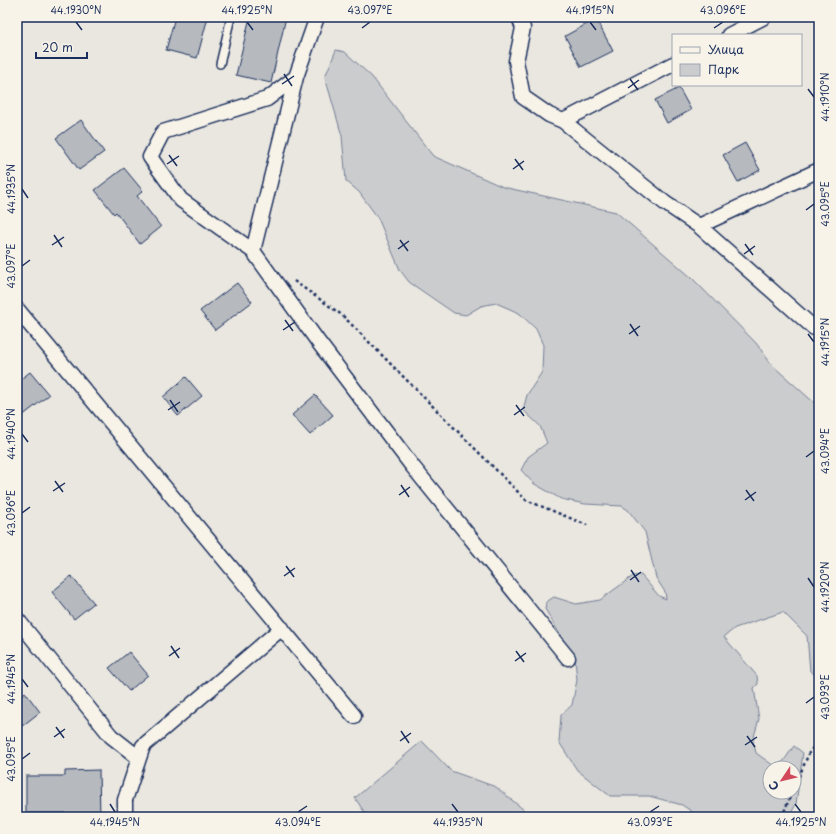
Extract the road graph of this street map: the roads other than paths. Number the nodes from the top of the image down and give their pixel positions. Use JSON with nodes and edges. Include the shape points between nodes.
{"nodes":[{"id":1,"x":231,"y":17,"type":"edge"},
{"id":2,"x":317,"y":17,"type":"edge"},
{"id":3,"x":519,"y":17,"type":"edge"},
{"id":4,"x":764,"y":17,"type":"edge"},
{"id":5,"x":731,"y":34,"type":"edge"},
{"id":6,"x":220,"y":64,"type":"dead end"},
{"id":7,"x":672,"y":65,"type":"edge"},
{"id":8,"x":296,"y":77,"type":"junction"},
{"id":9,"x":563,"y":121,"type":"junction"},
{"id":10,"x":819,"y":170,"type":"edge"},
{"id":11,"x":699,"y":226,"type":"junction"},
{"id":12,"x":253,"y":251,"type":"junction"},
{"id":13,"x":17,"y":309,"type":"edge"},
{"id":14,"x":814,"y":328,"type":"dead end"},
{"id":15,"x":17,"y":619,"type":"edge"},
{"id":16,"x":282,"y":628,"type":"junction"},
{"id":17,"x":568,"y":658,"type":"dead end"},
{"id":18,"x":354,"y":716,"type":"dead end"},
{"id":19,"x":139,"y":758,"type":"junction"},
{"id":20,"x":125,"y":817,"type":"edge"}],
"edges":[{"from":1,"to":6,"type":"lane"},
{"from":2,"to":8,"type":"street"},
{"from":3,"to":9,"type":"street","via":[[523,28],[516,61],[523,97],[549,115]]},
{"from":4,"to":5,"type":"street"},
{"from":7,"to":9,"type":"street"},
{"from":8,"to":12,"type":"street"},
{"from":8,"to":12,"type":"street","via":[[267,99],[163,132],[150,157],[181,200]]},
{"from":9,"to":11,"type":"street","via":[[665,203]]},
{"from":10,"to":11,"type":"street"},
{"from":11,"to":14,"type":"street"},
{"from":12,"to":17,"type":"street","via":[[413,468]]},
{"from":13,"to":16,"type":"street"},
{"from":15,"to":19,"type":"street","via":[[111,736]]},
{"from":16,"to":18,"type":"street"},
{"from":16,"to":19,"type":"street","via":[[142,746]]},
{"from":19,"to":20,"type":"street","via":[[125,800]]}]}
